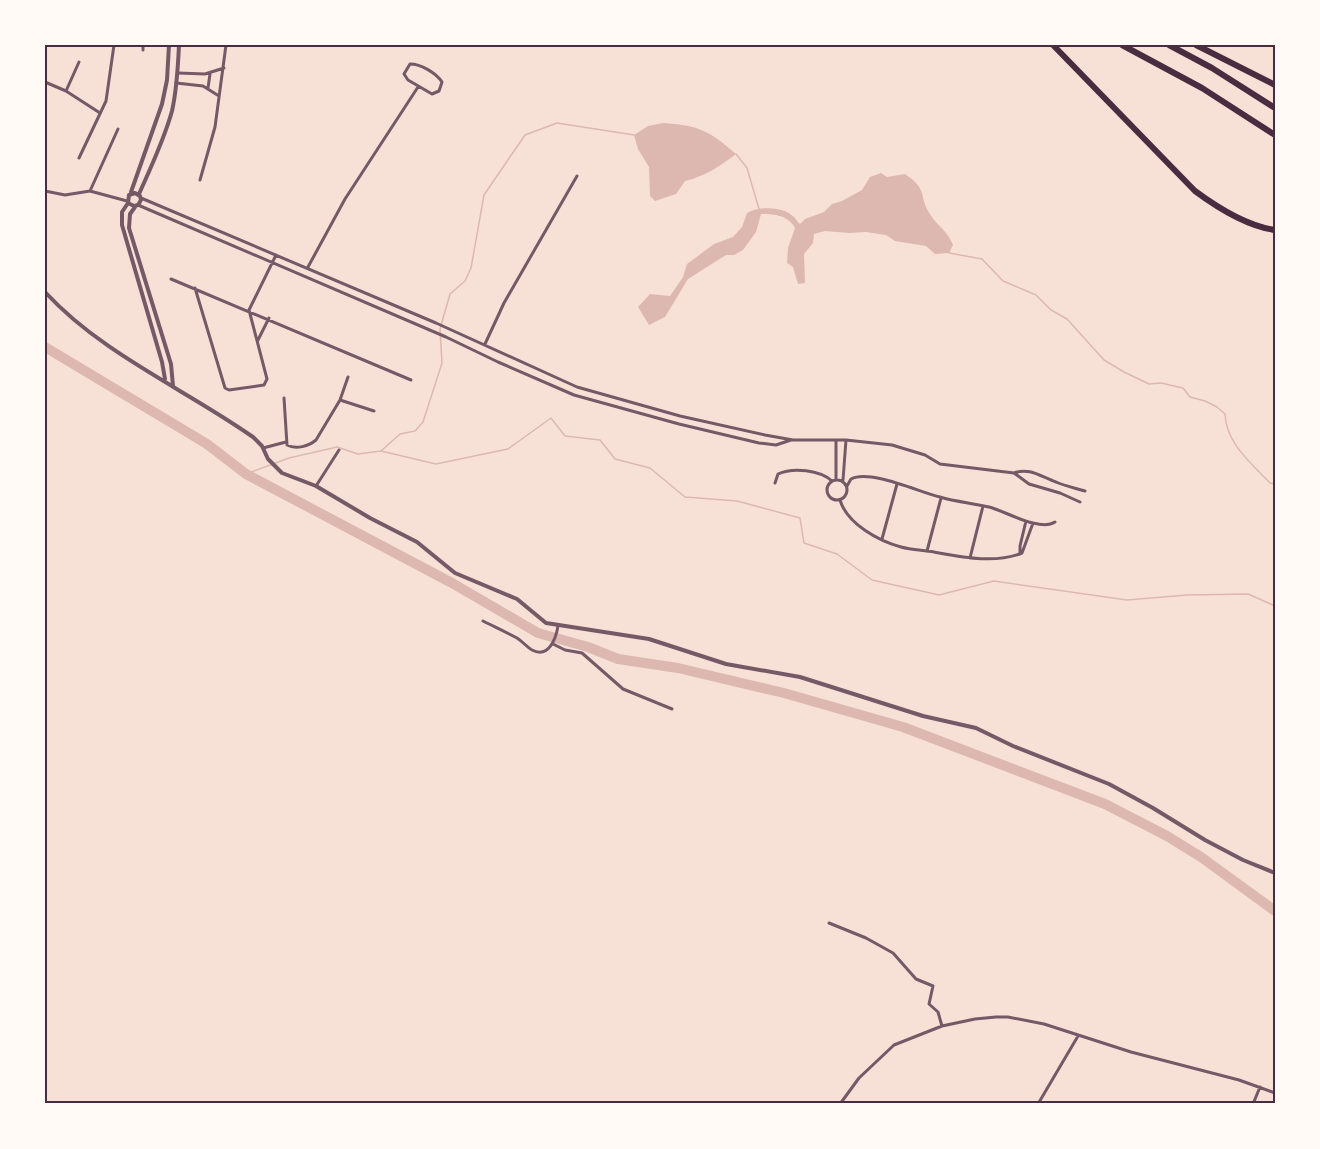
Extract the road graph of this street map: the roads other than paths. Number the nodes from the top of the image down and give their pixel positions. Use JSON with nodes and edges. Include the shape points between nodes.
{"nodes":[{"id":1,"x":113,"y":45,"type":"edge"},
{"id":2,"x":143,"y":45,"type":"edge"},
{"id":3,"x":170,"y":45,"type":"edge"},
{"id":4,"x":179,"y":45,"type":"edge"},
{"id":5,"x":226,"y":45,"type":"edge"},
{"id":6,"x":1053,"y":45,"type":"edge"},
{"id":7,"x":1122,"y":45,"type":"edge"},
{"id":8,"x":1169,"y":45,"type":"edge"},
{"id":9,"x":1196,"y":45,"type":"edge"},
{"id":10,"x":143,"y":50,"type":"dead end"},
{"id":11,"x":79,"y":62,"type":"dead end"},
{"id":12,"x":224,"y":68,"type":"junction"},
{"id":13,"x":178,"y":73,"type":"junction"},
{"id":14,"x":210,"y":74,"type":"junction"},
{"id":15,"x":45,"y":82,"type":"edge"},
{"id":16,"x":176,"y":83,"type":"junction"},
{"id":17,"x":1275,"y":85,"type":"edge"},
{"id":18,"x":418,"y":87,"type":"junction"},
{"id":19,"x":208,"y":88,"type":"junction"},
{"id":20,"x":66,"y":91,"type":"junction"},
{"id":21,"x":219,"y":96,"type":"junction"},
{"id":22,"x":1275,"y":108,"type":"edge"},
{"id":23,"x":100,"y":113,"type":"junction"},
{"id":24,"x":118,"y":129,"type":"dead end"},
{"id":25,"x":1275,"y":135,"type":"edge"},
{"id":26,"x":79,"y":158,"type":"dead end"},
{"id":27,"x":576,"y":177,"type":"dead end"},
{"id":28,"x":200,"y":180,"type":"dead end"},
{"id":29,"x":45,"y":191,"type":"edge"},
{"id":30,"x":90,"y":191,"type":"junction"},
{"id":31,"x":131,"y":193,"type":"junction"},
{"id":32,"x":140,"y":196,"type":"junction"},
{"id":33,"x":128,"y":202,"type":"junction"},
{"id":34,"x":137,"y":206,"type":"junction"},
{"id":35,"x":1275,"y":230,"type":"edge"},
{"id":36,"x":276,"y":255,"type":"junction"},
{"id":37,"x":272,"y":262,"type":"junction"},
{"id":38,"x":308,"y":267,"type":"junction"},
{"id":39,"x":171,"y":279,"type":"dead end"},
{"id":40,"x":147,"y":283,"type":"junction"},
{"id":41,"x":140,"y":286,"type":"junction"},
{"id":42,"x":195,"y":288,"type":"junction"},
{"id":43,"x":45,"y":292,"type":"edge"},
{"id":44,"x":249,"y":310,"type":"junction"},
{"id":45,"x":269,"y":318,"type":"junction"},
{"id":46,"x":258,"y":340,"type":"junction"},
{"id":47,"x":484,"y":345,"type":"junction"},
{"id":48,"x":511,"y":357,"type":"junction"},
{"id":49,"x":508,"y":366,"type":"junction"},
{"id":50,"x":348,"y":377,"type":"dead end"},
{"id":51,"x":411,"y":380,"type":"dead end"},
{"id":52,"x":165,"y":381,"type":"junction"},
{"id":53,"x":173,"y":386,"type":"junction"},
{"id":54,"x":577,"y":387,"type":"junction"},
{"id":55,"x":574,"y":395,"type":"junction"},
{"id":56,"x":284,"y":398,"type":"dead end"},
{"id":57,"x":340,"y":400,"type":"junction"},
{"id":58,"x":374,"y":411,"type":"dead end"},
{"id":59,"x":792,"y":440,"type":"junction"},
{"id":60,"x":836,"y":440,"type":"junction"},
{"id":61,"x":846,"y":440,"type":"junction"},
{"id":62,"x":286,"y":442,"type":"junction"},
{"id":63,"x":263,"y":447,"type":"junction"},
{"id":64,"x":339,"y":450,"type":"dead end"},
{"id":65,"x":1014,"y":473,"type":"junction"},
{"id":66,"x":834,"y":481,"type":"junction"},
{"id":67,"x":843,"y":481,"type":"junction"},
{"id":68,"x":775,"y":483,"type":"dead end"},
{"id":69,"x":897,"y":484,"type":"junction"},
{"id":70,"x":316,"y":486,"type":"junction"},
{"id":71,"x":847,"y":486,"type":"junction"},
{"id":72,"x":1084,"y":490,"type":"dead end"},
{"id":73,"x":940,"y":498,"type":"junction"},
{"id":74,"x":840,"y":500,"type":"junction"},
{"id":75,"x":1080,"y":502,"type":"dead end"},
{"id":76,"x":983,"y":506,"type":"junction"},
{"id":77,"x":1026,"y":520,"type":"junction"},
{"id":78,"x":1055,"y":522,"type":"dead end"},
{"id":79,"x":1033,"y":523,"type":"junction"},
{"id":80,"x":882,"y":539,"type":"junction"},
{"id":81,"x":927,"y":550,"type":"junction"},
{"id":82,"x":1020,"y":554,"type":"junction"},
{"id":83,"x":970,"y":558,"type":"junction"},
{"id":84,"x":483,"y":621,"type":"dead end"},
{"id":85,"x":558,"y":626,"type":"junction"},
{"id":86,"x":554,"y":643,"type":"junction"},
{"id":87,"x":672,"y":709,"type":"dead end"},
{"id":88,"x":1275,"y":873,"type":"edge"},
{"id":89,"x":829,"y":923,"type":"dead end"},
{"id":90,"x":942,"y":1026,"type":"junction"},
{"id":91,"x":1078,"y":1036,"type":"junction"},
{"id":92,"x":1260,"y":1087,"type":"junction"},
{"id":93,"x":1275,"y":1093,"type":"edge"},
{"id":94,"x":840,"y":1104,"type":"edge"},
{"id":95,"x":1038,"y":1104,"type":"edge"},
{"id":96,"x":1253,"y":1104,"type":"edge"}],
"edges":[{"from":1,"to":23,"type":"street","via":[[109,88]]},
{"from":2,"to":10,"type":"street"},
{"from":3,"to":31,"type":"street","via":[[162,104]]},
{"from":4,"to":13,"type":"street"},
{"from":5,"to":12,"type":"street"},
{"from":6,"to":35,"type":"highway","via":[[1195,191],[1222,210]]},
{"from":7,"to":25,"type":"highway","via":[[1202,88]]},
{"from":8,"to":22,"type":"highway"},
{"from":9,"to":17,"type":"highway"},
{"from":11,"to":20,"type":"street"},
{"from":12,"to":14,"type":"street"},
{"from":12,"to":21,"type":"street"},
{"from":13,"to":14,"type":"street"},
{"from":13,"to":16,"type":"street"},
{"from":14,"to":19,"type":"street"},
{"from":15,"to":20,"type":"street"},
{"from":16,"to":19,"type":"street"},
{"from":16,"to":32,"type":"street","via":[[172,110]]},
{"from":18,"to":18,"type":"street","via":[[434,94],[440,91],[441,82],[421,66],[410,64],[404,75]]},
{"from":18,"to":38,"type":"street","via":[[345,199]]},
{"from":19,"to":21,"type":"street"},
{"from":20,"to":23,"type":"street"},
{"from":21,"to":28,"type":"street","via":[[215,128]]},
{"from":23,"to":26,"type":"street"},
{"from":24,"to":30,"type":"street"},
{"from":27,"to":47,"type":"street","via":[[509,293]]},
{"from":29,"to":30,"type":"street","via":[[65,195]]},
{"from":30,"to":33,"type":"street"},
{"from":31,"to":32,"type":"street"},
{"from":31,"to":33,"type":"street"},
{"from":32,"to":34,"type":"street"},
{"from":32,"to":36,"type":"street"},
{"from":33,"to":34,"type":"street"},
{"from":33,"to":41,"type":"street","via":[[122,212],[122,225]]},
{"from":34,"to":37,"type":"street"},
{"from":34,"to":40,"type":"street","via":[[130,214],[129,228]]},
{"from":36,"to":37,"type":"street"},
{"from":36,"to":38,"type":"street"},
{"from":37,"to":44,"type":"street"},
{"from":37,"to":49,"type":"street"},
{"from":38,"to":47,"type":"street"},
{"from":39,"to":42,"type":"street"},
{"from":40,"to":41,"type":"street"},
{"from":40,"to":53,"type":"street","via":[[171,364]]},
{"from":41,"to":52,"type":"street"},
{"from":42,"to":44,"type":"street"},
{"from":42,"to":46,"type":"street","via":[[225,388],[264,385]]},
{"from":43,"to":52,"type":"street","via":[[84,327]]},
{"from":44,"to":45,"type":"street"},
{"from":44,"to":46,"type":"street"},
{"from":45,"to":46,"type":"street"},
{"from":45,"to":51,"type":"street"},
{"from":47,"to":48,"type":"street"},
{"from":48,"to":49,"type":"street"},
{"from":48,"to":54,"type":"street"},
{"from":49,"to":55,"type":"street"},
{"from":50,"to":57,"type":"street"},
{"from":52,"to":53,"type":"street"},
{"from":53,"to":63,"type":"street","via":[[248,433]]},
{"from":54,"to":55,"type":"street"},
{"from":54,"to":59,"type":"street","via":[[680,416]]},
{"from":55,"to":59,"type":"street","via":[[759,444],[776,445]]},
{"from":56,"to":62,"type":"street"},
{"from":57,"to":58,"type":"street"},
{"from":57,"to":62,"type":"street","via":[[311,444],[294,448]]},
{"from":59,"to":60,"type":"street"},
{"from":60,"to":61,"type":"street"},
{"from":60,"to":66,"type":"street"},
{"from":61,"to":65,"type":"street","via":[[907,448],[940,464]]},
{"from":61,"to":67,"type":"street"},
{"from":62,"to":63,"type":"street"},
{"from":63,"to":70,"type":"street","via":[[275,468]]},
{"from":64,"to":70,"type":"street"},
{"from":65,"to":72,"type":"street","via":[[1028,471]]},
{"from":65,"to":75,"type":"street","via":[[1029,484]]},
{"from":66,"to":67,"type":"street"},
{"from":66,"to":68,"type":"street","via":[[816,473],[791,471],[778,474]]},
{"from":66,"to":74,"type":"street","via":[[827,488],[829,496]]},
{"from":67,"to":71,"type":"street"},
{"from":69,"to":71,"type":"street","via":[[860,476],[851,479]]},
{"from":69,"to":73,"type":"street"},
{"from":69,"to":80,"type":"street"},
{"from":70,"to":85,"type":"street","via":[[417,542],[449,569],[517,598],[540,619]]},
{"from":71,"to":74,"type":"street","via":[[847,495]]},
{"from":73,"to":76,"type":"street"},
{"from":73,"to":81,"type":"street"},
{"from":74,"to":80,"type":"street","via":[[849,517]]},
{"from":76,"to":77,"type":"street"},
{"from":76,"to":83,"type":"street"},
{"from":77,"to":79,"type":"street"},
{"from":77,"to":82,"type":"street"},
{"from":78,"to":79,"type":"street"},
{"from":79,"to":82,"type":"street"},
{"from":80,"to":81,"type":"street"},
{"from":81,"to":83,"type":"street"},
{"from":82,"to":83,"type":"street","via":[[1008,558]]},
{"from":84,"to":86,"type":"street","via":[[534,651],[545,651]]},
{"from":85,"to":86,"type":"street"},
{"from":85,"to":88,"type":"street","via":[[635,636],[726,664],[792,675],[922,716],[976,728],[1109,784],[1205,840]]},
{"from":86,"to":87,"type":"street","via":[[582,653],[623,689]]},
{"from":89,"to":90,"type":"street","via":[[893,953],[916,979],[933,986],[929,1004],[938,1012]]},
{"from":90,"to":91,"type":"street","via":[[975,1018],[1008,1017]]},
{"from":90,"to":94,"type":"street","via":[[894,1046],[859,1078]]},
{"from":91,"to":92,"type":"street"},
{"from":91,"to":95,"type":"street"},
{"from":92,"to":93,"type":"street"},
{"from":92,"to":96,"type":"street"}]}
